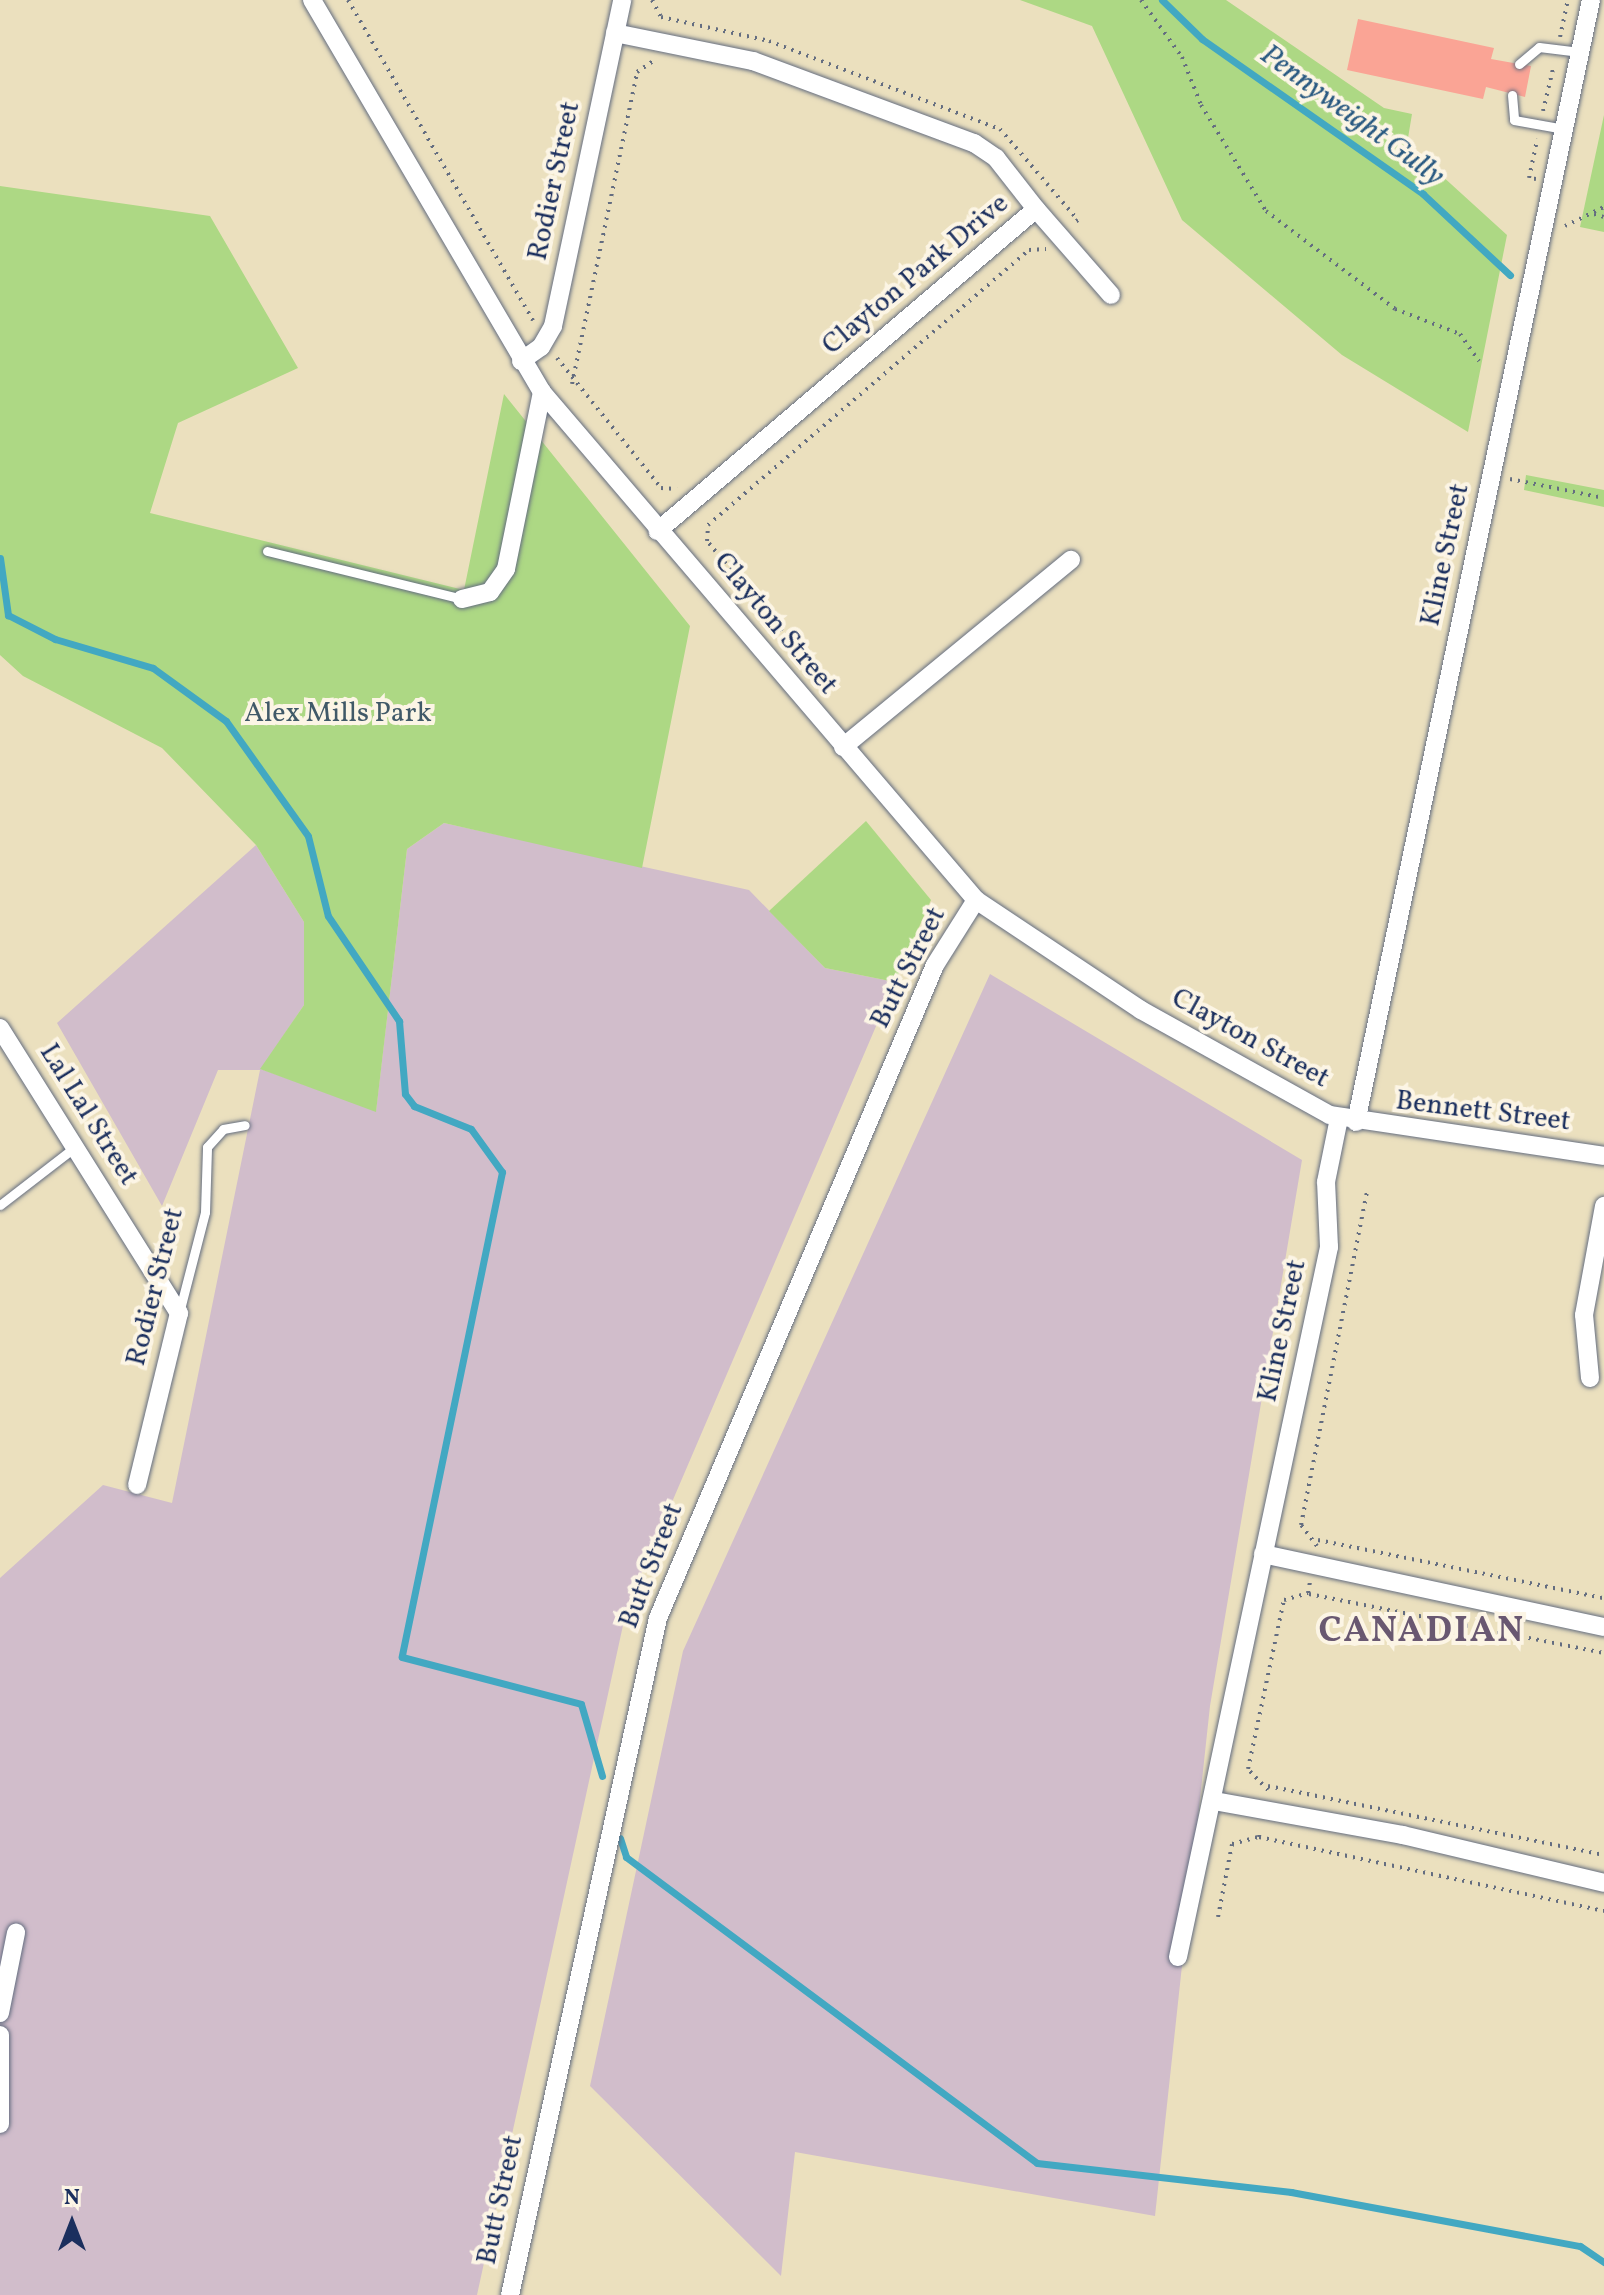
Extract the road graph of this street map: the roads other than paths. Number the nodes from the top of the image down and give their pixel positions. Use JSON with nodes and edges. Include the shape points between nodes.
{"nodes":[{"id":1,"x":312,"y":0,"type":"edge"},
{"id":2,"x":622,"y":0,"type":"edge"},
{"id":3,"x":1591,"y":0,"type":"edge"},
{"id":4,"x":615,"y":33,"type":"junction"},
{"id":5,"x":1580,"y":52,"type":"junction"},
{"id":6,"x":1519,"y":64,"type":"dead end"},
{"id":7,"x":1512,"y":95,"type":"dead end"},
{"id":8,"x":1564,"y":129,"type":"junction"},
{"id":9,"x":1036,"y":209,"type":"junction"},
{"id":10,"x":1111,"y":295,"type":"dead end"},
{"id":11,"x":521,"y":361,"type":"junction"},
{"id":12,"x":542,"y":392,"type":"junction"},
{"id":13,"x":658,"y":531,"type":"junction"},
{"id":14,"x":267,"y":551,"type":"dead end"},
{"id":15,"x":1071,"y":560,"type":"dead end"},
{"id":16,"x":462,"y":599,"type":"joint"},
{"id":17,"x":843,"y":747,"type":"junction"},
{"id":18,"x":976,"y":900,"type":"junction"},
{"id":19,"x":0,"y":1028,"type":"edge"},
{"id":20,"x":1347,"y":1120,"type":"junction"},
{"id":21,"x":245,"y":1125,"type":"dead end"},
{"id":22,"x":75,"y":1147,"type":"junction"},
{"id":23,"x":1604,"y":1156,"type":"edge"},
{"id":24,"x":0,"y":1205,"type":"edge"},
{"id":25,"x":1604,"y":1206,"type":"edge"},
{"id":26,"x":179,"y":1313,"type":"junction"},
{"id":27,"x":1590,"y":1378,"type":"dead end"},
{"id":28,"x":137,"y":1485,"type":"dead end"},
{"id":29,"x":1263,"y":1554,"type":"junction"},
{"id":30,"x":1604,"y":1627,"type":"edge"},
{"id":31,"x":1214,"y":1801,"type":"junction"},
{"id":32,"x":1604,"y":1883,"type":"edge"},
{"id":33,"x":16,"y":1933,"type":"dead end"},
{"id":34,"x":1178,"y":1957,"type":"dead end"},
{"id":35,"x":0,"y":2013,"type":"edge"},
{"id":36,"x":0,"y":2035,"type":"edge"},
{"id":37,"x":0,"y":2124,"type":"edge"},
{"id":38,"x":510,"y":2295,"type":"edge"}],
"edges":[{"from":1,"to":11,"type":"street","name":"Clayton Street"},
{"from":2,"to":4,"type":"street","name":"Rodier Street"},
{"from":3,"to":5,"type":"street","name":"Kline Street"},
{"from":4,"to":9,"type":"street","name":"Clayton Park Drive","via":[[763,64],[974,143],[996,158]]},
{"from":4,"to":11,"type":"street","name":"Rodier Street","via":[[546,341]]},
{"from":5,"to":6,"type":"lane","via":[[1533,48]]},
{"from":5,"to":8,"type":"street","name":"Kline Street"},
{"from":7,"to":8,"type":"lane","via":[[1514,120]]},
{"from":8,"to":20,"type":"street","name":"Kline Street"},
{"from":9,"to":10,"type":"street","via":[[1065,231]]},
{"from":9,"to":13,"type":"street","name":"Clayton Park Drive"},
{"from":11,"to":12,"type":"street","name":"Clayton Street"},
{"from":12,"to":13,"type":"street","name":"Clayton Street"},
{"from":12,"to":16,"type":"street","via":[[506,569],[492,591]]},
{"from":13,"to":17,"type":"street","name":"Clayton Street"},
{"from":14,"to":16,"type":"lane"},
{"from":15,"to":17,"type":"street"},
{"from":17,"to":18,"type":"street","name":"Clayton Street"},
{"from":18,"to":20,"type":"street","name":"Clayton Street","via":[[1141,1010]]},
{"from":18,"to":38,"type":"street","name":"Butt Street","via":[[935,965],[658,1618]]},
{"from":19,"to":22,"type":"street","name":"Lal Lal Street"},
{"from":20,"to":23,"type":"street","name":"Bennett Street"},
{"from":20,"to":29,"type":"street","name":"Kline Street","via":[[1326,1182],[1329,1247]]},
{"from":21,"to":26,"type":"lane","name":"Rodier Street","via":[[223,1129],[207,1147],[205,1212]]},
{"from":22,"to":24,"type":"lane"},
{"from":22,"to":26,"type":"street","name":"Lal Lal Street"},
{"from":25,"to":27,"type":"street","via":[[1584,1315]]},
{"from":26,"to":28,"type":"street","name":"Rodier Street"},
{"from":29,"to":30,"type":"street"},
{"from":29,"to":31,"type":"street","name":"Kline Street"},
{"from":31,"to":32,"type":"street","via":[[1403,1835]]},
{"from":31,"to":34,"type":"street","name":"Kline Street"},
{"from":33,"to":35,"type":"street"},
{"from":36,"to":37,"type":"street"}]}
